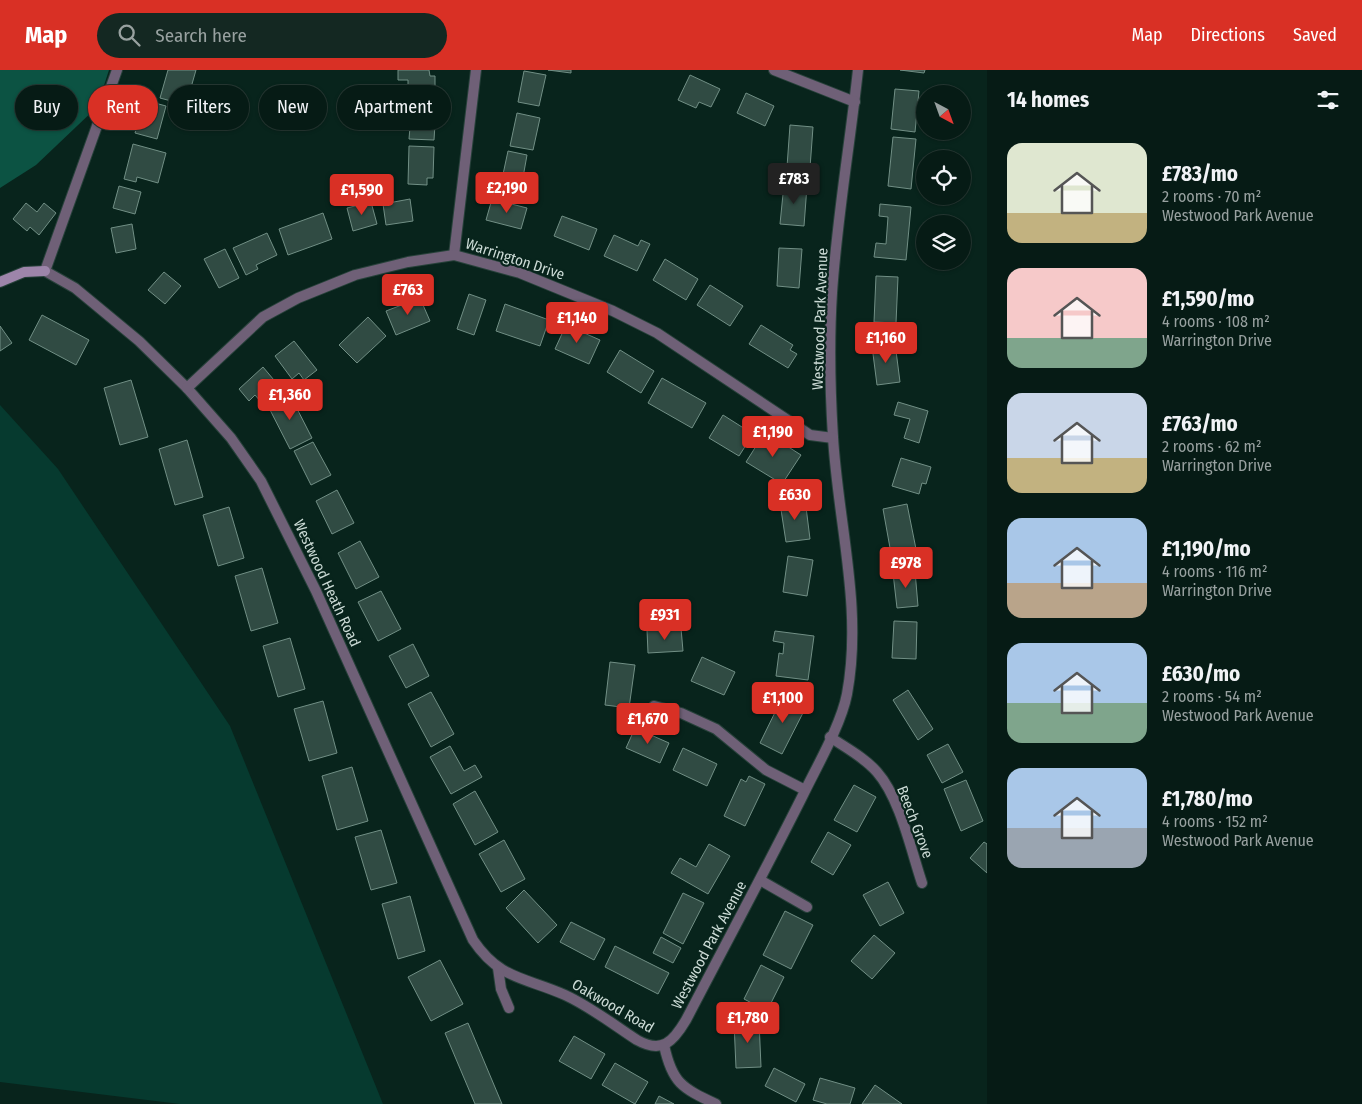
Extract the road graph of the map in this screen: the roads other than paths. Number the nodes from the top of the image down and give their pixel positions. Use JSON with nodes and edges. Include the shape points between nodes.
{"nodes":[{"id":1,"x":117,"y":70,"type":"edge"},
{"id":2,"x":476,"y":70,"type":"edge"},
{"id":3,"x":774,"y":70,"type":"edge"},
{"id":4,"x":858,"y":70,"type":"edge"},
{"id":5,"x":855,"y":102,"type":"junction"},
{"id":6,"x":454,"y":255,"type":"junction"},
{"id":7,"x":46,"y":271,"type":"junction"},
{"id":8,"x":0,"y":282,"type":"edge"},
{"id":9,"x":187,"y":388,"type":"junction"},
{"id":10,"x":833,"y":438,"type":"junction"},
{"id":11,"x":654,"y":706,"type":"dead end"},
{"id":12,"x":830,"y":737,"type":"junction"},
{"id":13,"x":805,"y":790,"type":"junction"},
{"id":14,"x":760,"y":880,"type":"junction"},
{"id":15,"x":922,"y":883,"type":"dead end"},
{"id":16,"x":807,"y":907,"type":"dead end"},
{"id":17,"x":498,"y":968,"type":"junction"},
{"id":18,"x":509,"y":1008,"type":"dead end"},
{"id":19,"x":664,"y":1045,"type":"junction"},
{"id":20,"x":716,"y":1104,"type":"edge"}],
"edges":[{"from":1,"to":7,"type":"street"},
{"from":2,"to":6,"type":"street"},
{"from":3,"to":5,"type":"street"},
{"from":4,"to":5,"type":"street","name":"Westwood Park Avenue"},
{"from":5,"to":10,"type":"street","name":"Westwood Park Avenue","via":[[832,293]]},
{"from":6,"to":9,"type":"street","name":"Warrington Drive","via":[[355,275],[298,298],[263,317]]},
{"from":6,"to":10,"type":"street","name":"Warrington Drive","via":[[520,273],[614,311],[657,333],[810,435]]},
{"from":7,"to":8,"type":"street","via":[[24,272]]},
{"from":7,"to":9,"type":"street","name":"Westwood Heath Road","via":[[104,311]]},
{"from":9,"to":17,"type":"street","name":"Westwood Heath Road","via":[[231,438],[261,481],[320,600],[473,940]]},
{"from":10,"to":12,"type":"street","name":"Westwood Park Avenue","via":[[849,561],[852,627],[846,698]]},
{"from":11,"to":13,"type":"street","via":[[680,712],[716,729],[766,770]]},
{"from":12,"to":13,"type":"street","name":"Westwood Park Avenue"},
{"from":12,"to":15,"type":"street","name":"Beech Grove","via":[[878,773],[891,794]]},
{"from":13,"to":14,"type":"street","name":"Westwood Park Avenue"},
{"from":14,"to":16,"type":"street","name":"Westwood Park Avenue"},
{"from":14,"to":19,"type":"street","name":"Westwood Park Avenue","via":[[675,1039]]},
{"from":17,"to":18,"type":"street","via":[[501,989]]},
{"from":17,"to":19,"type":"street","name":"Oakwood Road","via":[[580,1002],[647,1046]]},
{"from":19,"to":20,"type":"street","name":"Oakwood Road","via":[[674,1076],[686,1089]]}]}
